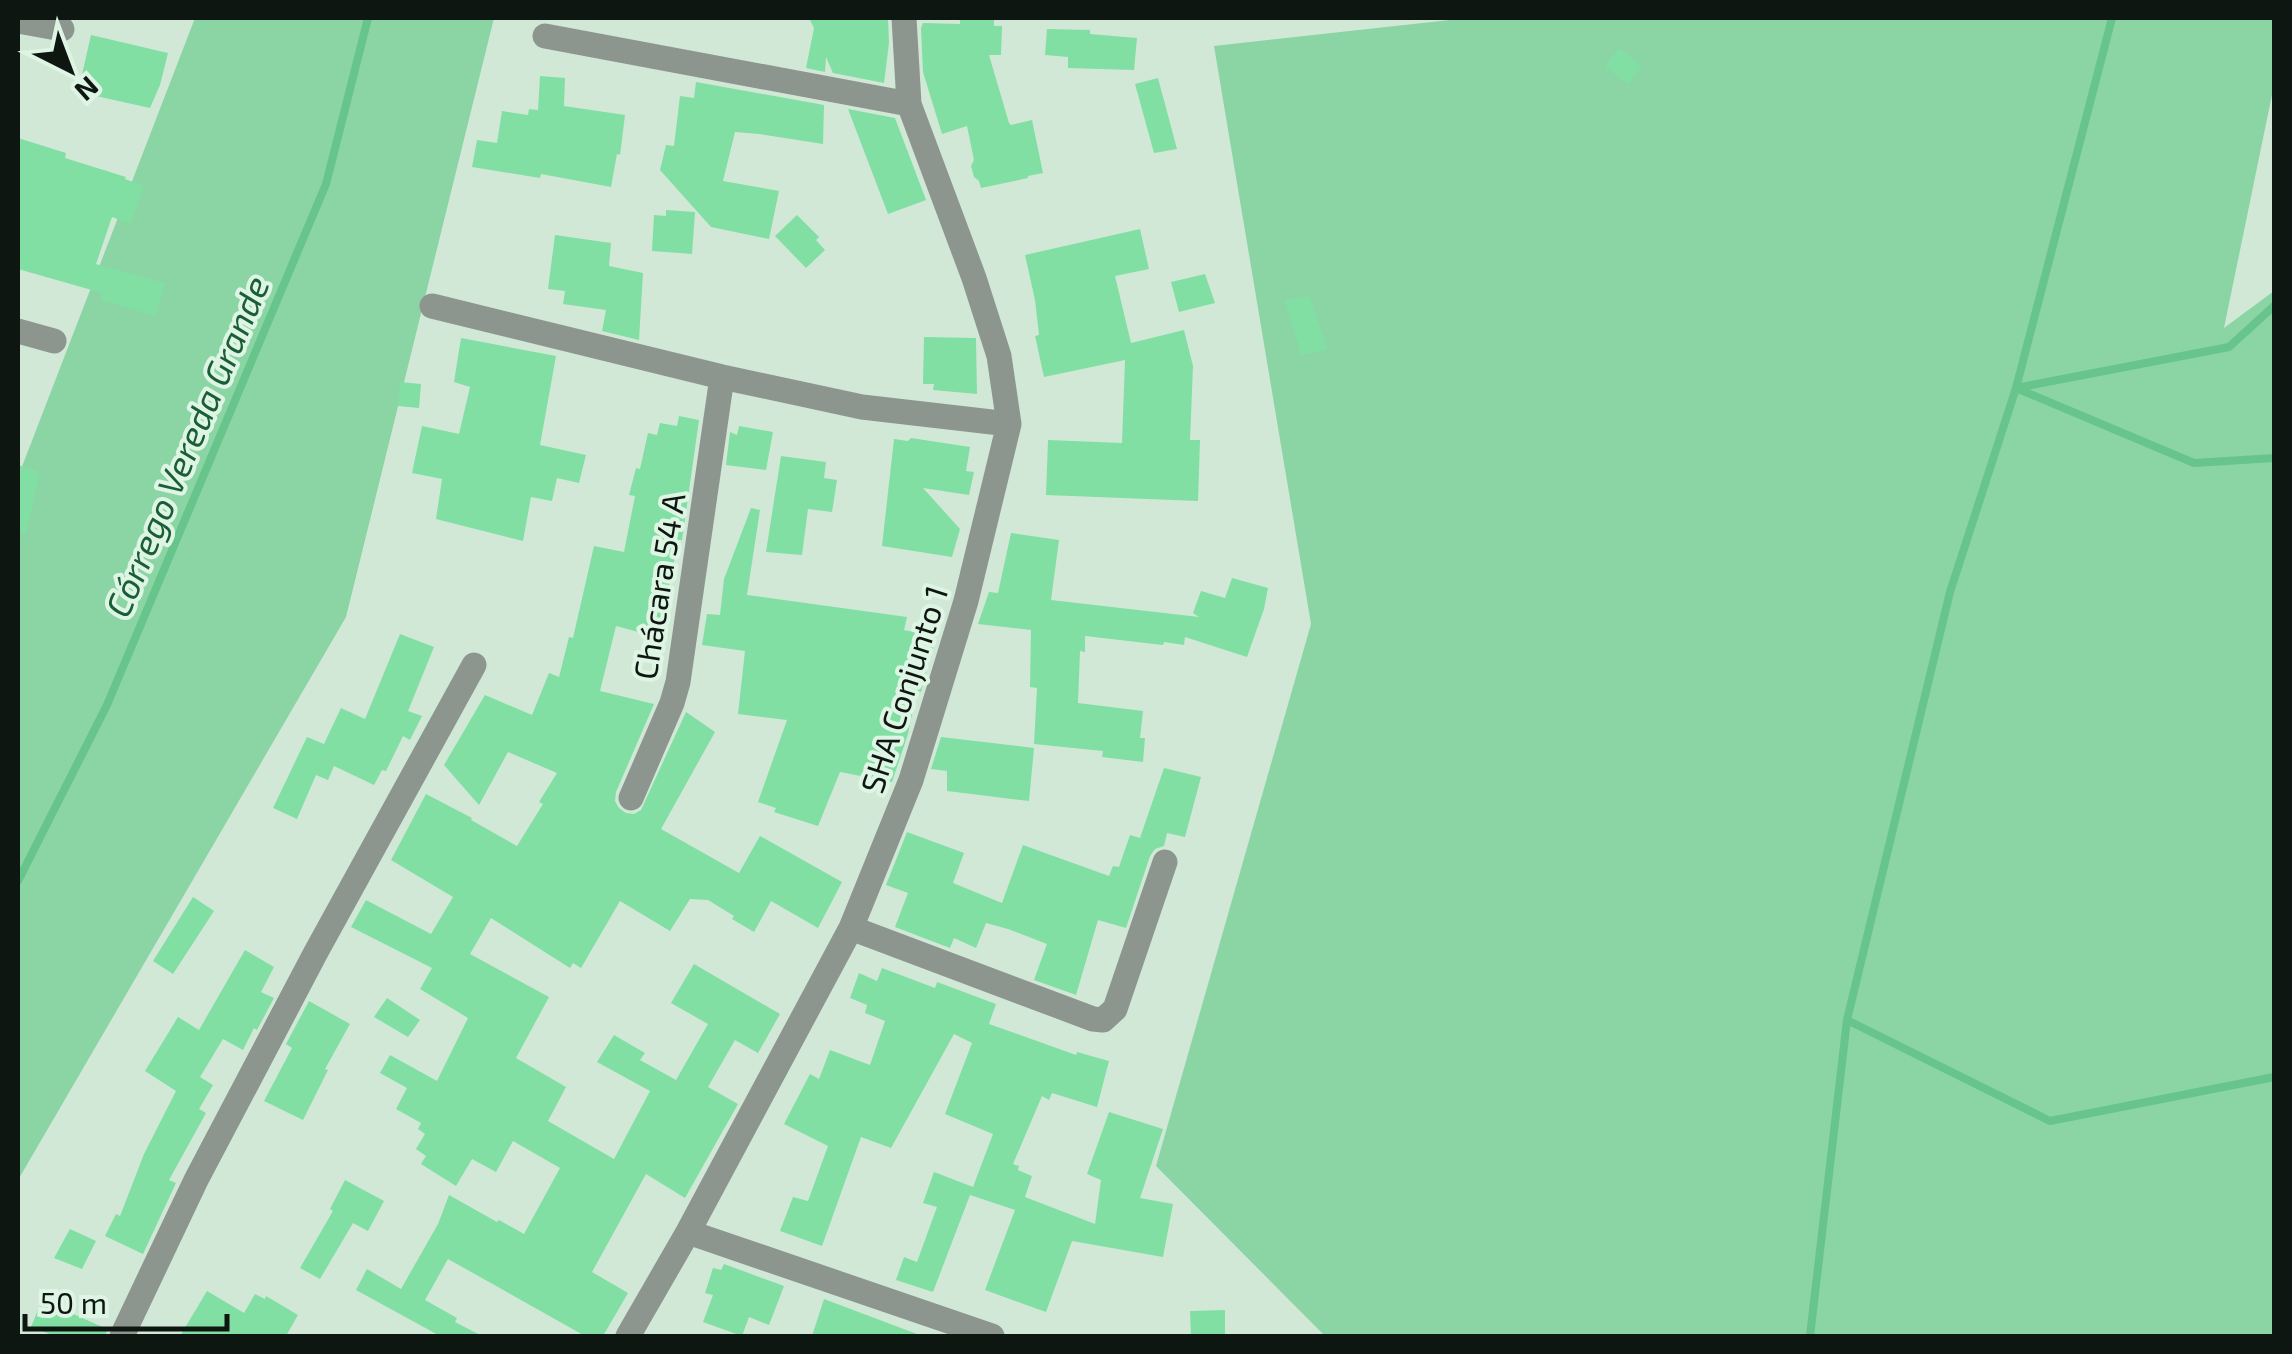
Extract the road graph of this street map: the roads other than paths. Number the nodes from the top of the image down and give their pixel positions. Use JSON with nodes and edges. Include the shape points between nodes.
{"nodes":[{"id":1,"x":904,"y":18,"type":"edge"},
{"id":2,"x":18,"y":21,"type":"edge"},
{"id":3,"x":62,"y":29,"type":"dead end"},
{"id":4,"x":546,"y":36,"type":"dead end"},
{"id":5,"x":909,"y":104,"type":"junction"},
{"id":6,"x":432,"y":306,"type":"dead end"},
{"id":7,"x":18,"y":331,"type":"edge"},
{"id":8,"x":54,"y":341,"type":"dead end"},
{"id":9,"x":722,"y":377,"type":"junction"},
{"id":10,"x":1008,"y":424,"type":"junction"},
{"id":11,"x":474,"y":665,"type":"dead end"},
{"id":12,"x":631,"y":798,"type":"dead end"},
{"id":13,"x":1165,"y":862,"type":"dead end"},
{"id":14,"x":850,"y":928,"type":"junction"},
{"id":15,"x":688,"y":1232,"type":"junction"},
{"id":16,"x":122,"y":1336,"type":"edge"},
{"id":17,"x":628,"y":1336,"type":"edge"},
{"id":18,"x":992,"y":1336,"type":"edge"}],
"edges":[{"from":1,"to":5,"type":"street","name":"SHA Conjunto 1"},
{"from":2,"to":3,"type":"street"},
{"from":4,"to":5,"type":"street"},
{"from":5,"to":10,"type":"street","name":"SHA Conjunto 1","via":[[1000,356]]},
{"from":6,"to":9,"type":"street"},
{"from":7,"to":8,"type":"street"},
{"from":9,"to":10,"type":"street","via":[[862,406]]},
{"from":9,"to":12,"type":"street","name":"Chácara 54 A","via":[[678,682]]},
{"from":10,"to":14,"type":"street","name":"SHA Conjunto 1","via":[[966,601],[911,780]]},
{"from":11,"to":16,"type":"street","via":[[196,1180]]},
{"from":13,"to":14,"type":"street","via":[[1115,1008],[1103,1020]]},
{"from":14,"to":15,"type":"street","name":"SHA Conjunto 1"},
{"from":15,"to":17,"type":"street","name":"SHA Conjunto 1"},
{"from":15,"to":18,"type":"street"}]}
